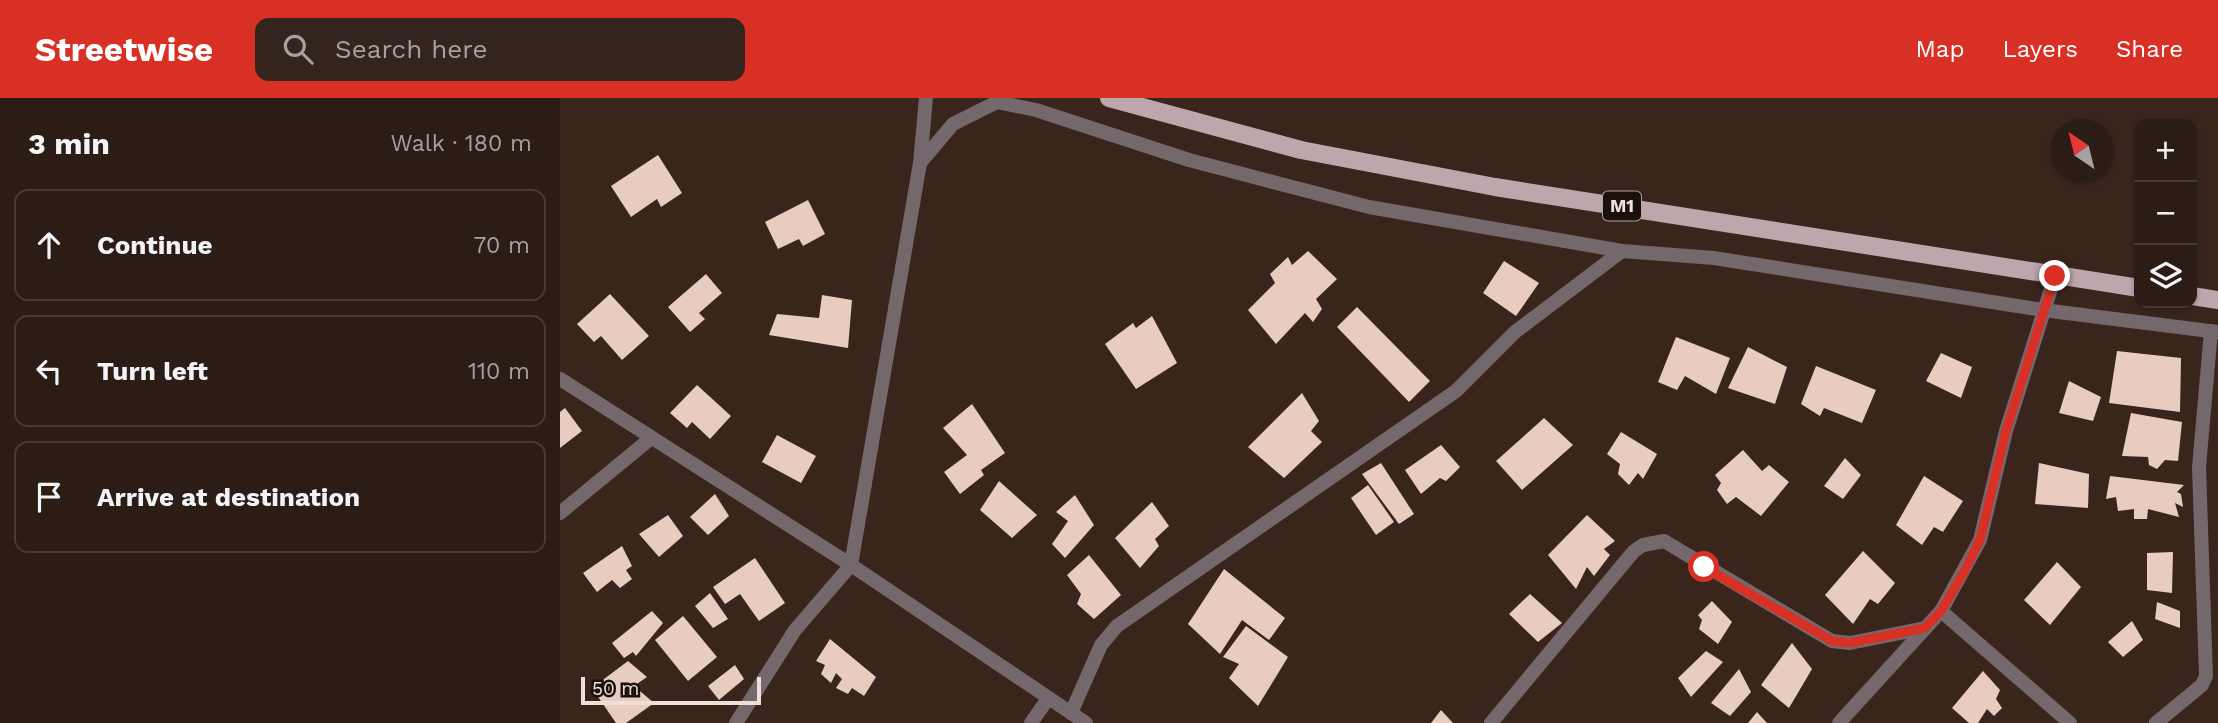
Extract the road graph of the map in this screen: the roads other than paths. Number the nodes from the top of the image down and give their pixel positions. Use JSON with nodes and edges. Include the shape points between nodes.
{"nodes":[{"id":1,"x":926,"y":98,"type":"edge"},
{"id":2,"x":1109,"y":98,"type":"edge"},
{"id":3,"x":920,"y":163,"type":"junction"},
{"id":4,"x":1622,"y":251,"type":"junction"},
{"id":5,"x":2055,"y":276,"type":"junction"},
{"id":6,"x":2134,"y":287,"type":"edge"},
{"id":7,"x":2197,"y":297,"type":"edge"},
{"id":8,"x":2218,"y":300,"type":"edge"},
{"id":9,"x":2043,"y":310,"type":"junction"},
{"id":10,"x":2214,"y":331,"type":"edge"},
{"id":11,"x":560,"y":379,"type":"edge"},
{"id":12,"x":650,"y":439,"type":"junction"},
{"id":13,"x":560,"y":513,"type":"edge"},
{"id":14,"x":851,"y":565,"type":"junction"},
{"id":15,"x":1941,"y":611,"type":"junction"},
{"id":16,"x":1925,"y":628,"type":"junction"},
{"id":17,"x":1047,"y":700,"type":"junction"},
{"id":18,"x":1070,"y":713,"type":"junction"},
{"id":19,"x":736,"y":723,"type":"edge"},
{"id":20,"x":1031,"y":723,"type":"edge"},
{"id":21,"x":1086,"y":723,"type":"edge"},
{"id":22,"x":1492,"y":723,"type":"edge"},
{"id":23,"x":1839,"y":723,"type":"edge"},
{"id":24,"x":2070,"y":723,"type":"edge"},
{"id":25,"x":2156,"y":723,"type":"edge"}],
"edges":[{"from":1,"to":3,"type":"street"},
{"from":2,"to":5,"type":"main road","number":"M1","via":[[1301,149],[1495,187]]},
{"from":3,"to":4,"type":"street","via":[[953,124],[997,102],[1036,110],[1189,160],[1369,207]]},
{"from":3,"to":14,"type":"street"},
{"from":4,"to":9,"type":"street","via":[[1714,258]]},
{"from":4,"to":18,"type":"street","via":[[1515,332],[1456,391],[1117,626],[1101,645]]},
{"from":5,"to":6,"type":"main road","number":"M1"},
{"from":5,"to":9,"type":"street"},
{"from":7,"to":8,"type":"main road"},
{"from":9,"to":10,"type":"street"},
{"from":9,"to":15,"type":"street","via":[[2006,431],[1980,540]]},
{"from":10,"to":25,"type":"street","via":[[2199,467],[2206,676],[2202,685]]},
{"from":11,"to":12,"type":"street"},
{"from":12,"to":13,"type":"street"},
{"from":12,"to":14,"type":"street"},
{"from":14,"to":17,"type":"street"},
{"from":14,"to":19,"type":"street","via":[[795,630]]},
{"from":15,"to":16,"type":"street"},
{"from":15,"to":24,"type":"street"},
{"from":16,"to":22,"type":"street","via":[[1850,643],[1832,641],[1664,541],[1652,542],[1634,551]]},
{"from":16,"to":23,"type":"street"},
{"from":17,"to":18,"type":"street"},
{"from":17,"to":20,"type":"street"},
{"from":18,"to":21,"type":"street"}]}
